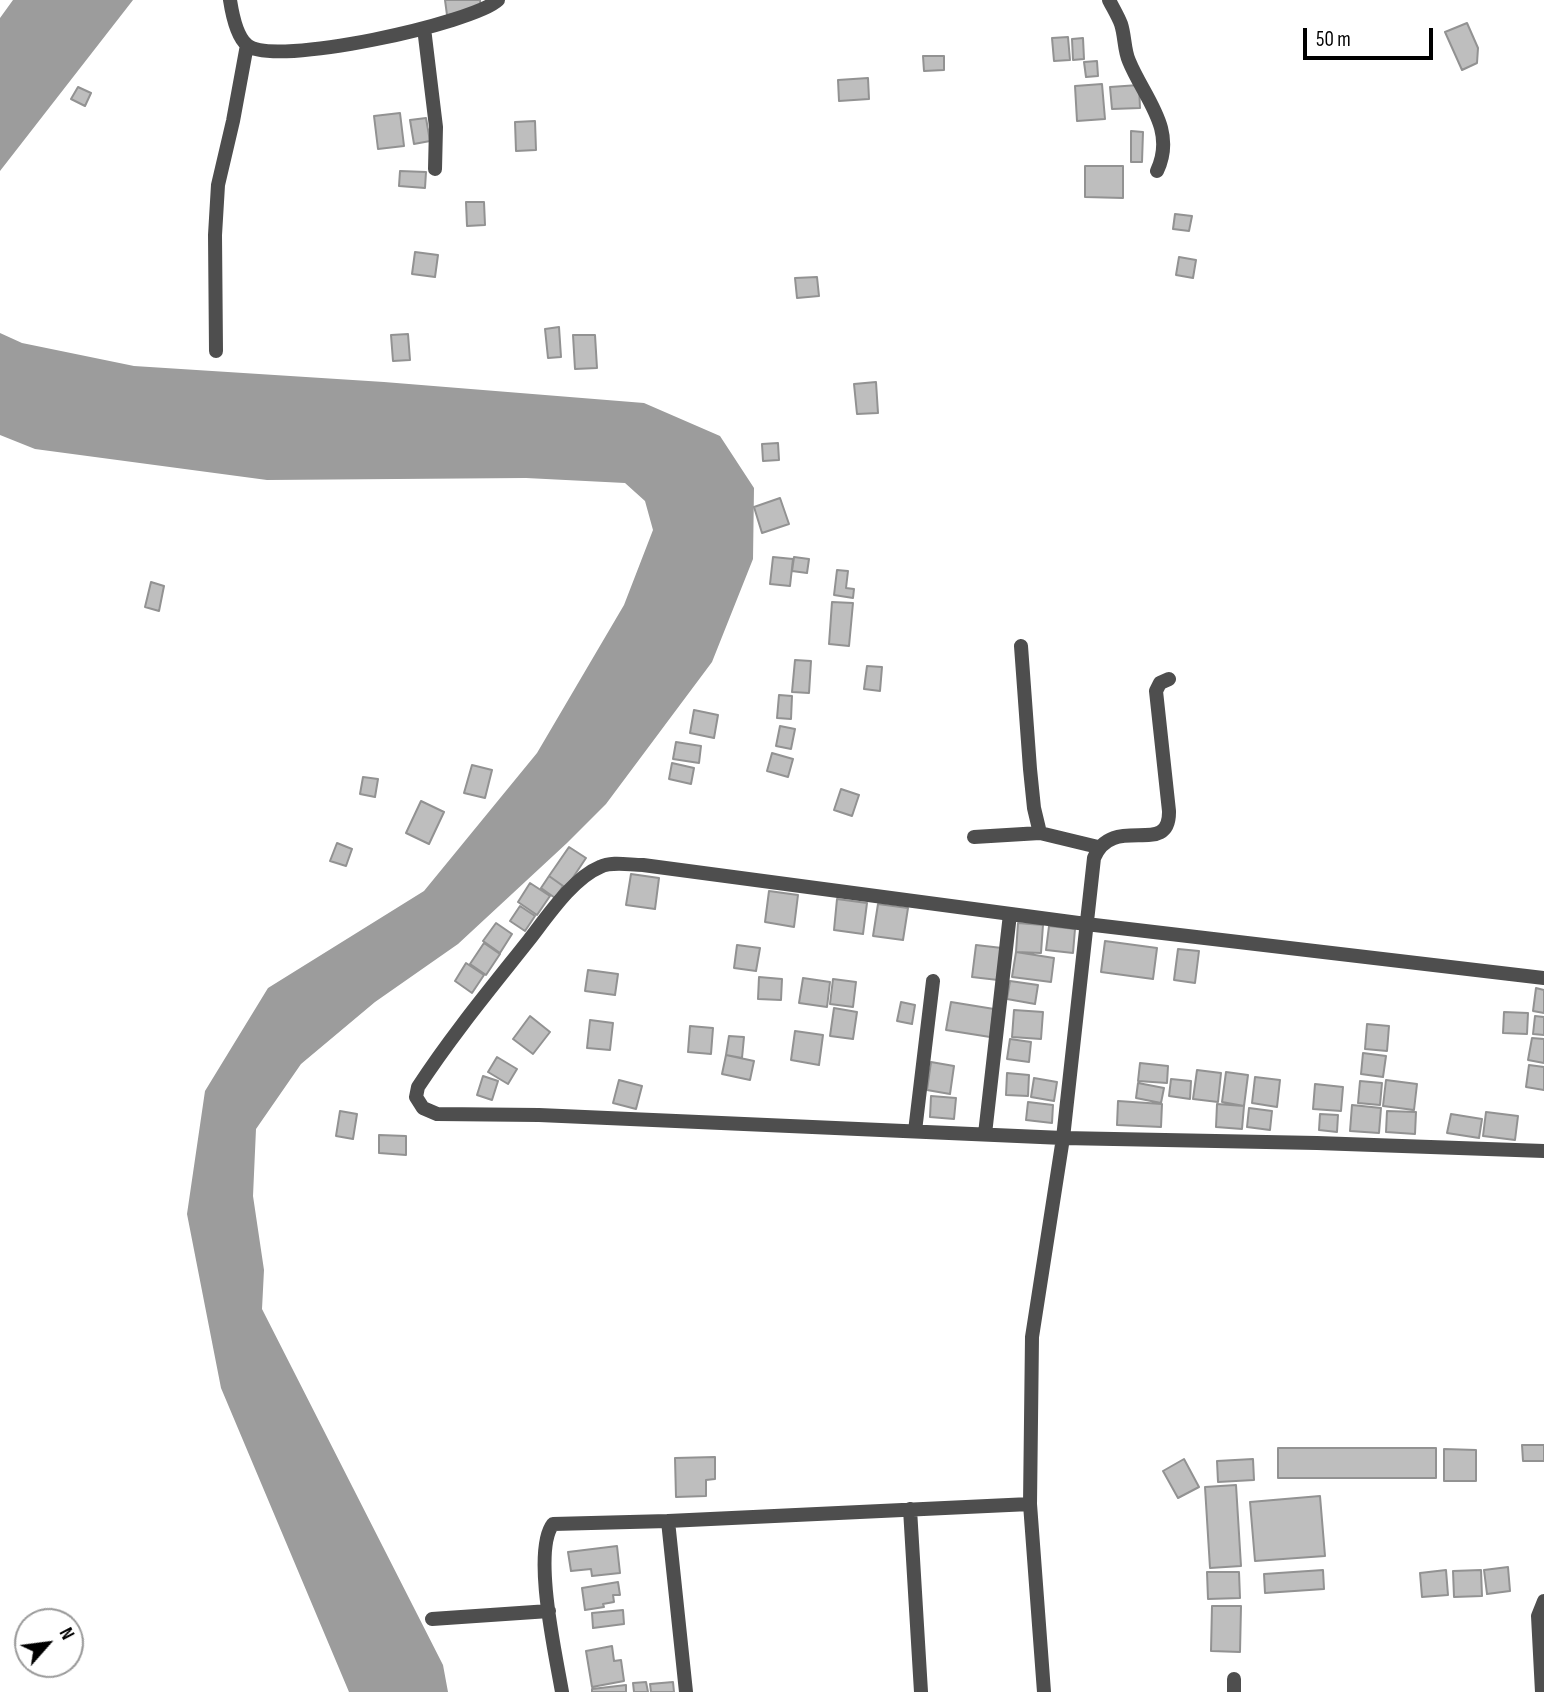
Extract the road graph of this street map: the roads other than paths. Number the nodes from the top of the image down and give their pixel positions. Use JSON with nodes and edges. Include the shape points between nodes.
{"nodes":[{"id":1,"x":230,"y":0,"type":"edge"},
{"id":2,"x":498,"y":0,"type":"edge"},
{"id":3,"x":1109,"y":0,"type":"edge"},
{"id":4,"x":424,"y":28,"type":"junction"},
{"id":5,"x":247,"y":46,"type":"junction"},
{"id":6,"x":435,"y":169,"type":"dead end"},
{"id":7,"x":1157,"y":171,"type":"dead end"},
{"id":8,"x":216,"y":351,"type":"dead end"},
{"id":9,"x":1021,"y":646,"type":"dead end"},
{"id":10,"x":1169,"y":679,"type":"dead end"},
{"id":11,"x":1040,"y":833,"type":"junction"},
{"id":12,"x":974,"y":837,"type":"dead end"},
{"id":13,"x":1098,"y":847,"type":"junction"},
{"id":14,"x":1010,"y":914,"type":"junction"},
{"id":15,"x":1086,"y":924,"type":"junction"},
{"id":16,"x":1544,"y":978,"type":"edge"},
{"id":17,"x":933,"y":981,"type":"dead end"},
{"id":18,"x":915,"y":1131,"type":"junction"},
{"id":19,"x":985,"y":1134,"type":"junction"},
{"id":20,"x":1063,"y":1138,"type":"junction"},
{"id":21,"x":1544,"y":1151,"type":"edge"},
{"id":22,"x":1030,"y":1504,"type":"junction"},
{"id":23,"x":910,"y":1509,"type":"junction"},
{"id":24,"x":668,"y":1521,"type":"junction"},
{"id":25,"x":1544,"y":1601,"type":"edge"},
{"id":26,"x":549,"y":1611,"type":"junction"},
{"id":27,"x":432,"y":1619,"type":"dead end"},
{"id":28,"x":562,"y":1692,"type":"edge"},
{"id":29,"x":686,"y":1692,"type":"edge"},
{"id":30,"x":921,"y":1692,"type":"edge"},
{"id":31,"x":1044,"y":1692,"type":"edge"},
{"id":32,"x":1542,"y":1692,"type":"edge"}],
"edges":[{"from":1,"to":5,"type":"street"},
{"from":2,"to":4,"type":"street","via":[[471,15]]},
{"from":3,"to":7,"type":"street","via":[[1121,24],[1128,60],[1163,135],[1163,158]]},
{"from":4,"to":5,"type":"street","via":[[338,47],[276,52]]},
{"from":4,"to":6,"type":"street","via":[[436,127]]},
{"from":5,"to":8,"type":"street","via":[[218,185]]},
{"from":9,"to":11,"type":"street","via":[[1032,795]]},
{"from":10,"to":13,"type":"street","via":[[1156,691],[1170,822],[1159,833],[1114,837]]},
{"from":11,"to":12,"type":"street"},
{"from":11,"to":13,"type":"street"},
{"from":13,"to":15,"type":"street"},
{"from":14,"to":15,"type":"street"},
{"from":14,"to":18,"type":"street","via":[[608,864],[577,883],[470,1014],[418,1087],[416,1097],[423,1108],[437,1114]]},
{"from":14,"to":19,"type":"street"},
{"from":15,"to":16,"type":"street"},
{"from":15,"to":20,"type":"street"},
{"from":17,"to":18,"type":"street"},
{"from":18,"to":19,"type":"street"},
{"from":19,"to":20,"type":"street"},
{"from":20,"to":21,"type":"street"},
{"from":20,"to":22,"type":"street","via":[[1032,1337]]},
{"from":22,"to":23,"type":"street"},
{"from":22,"to":31,"type":"street"},
{"from":23,"to":24,"type":"street"},
{"from":23,"to":30,"type":"street"},
{"from":24,"to":26,"type":"street","via":[[553,1524],[545,1546]]},
{"from":24,"to":29,"type":"street"},
{"from":25,"to":32,"type":"street","via":[[1538,1616]]},
{"from":26,"to":27,"type":"street"},
{"from":26,"to":28,"type":"street"}]}
